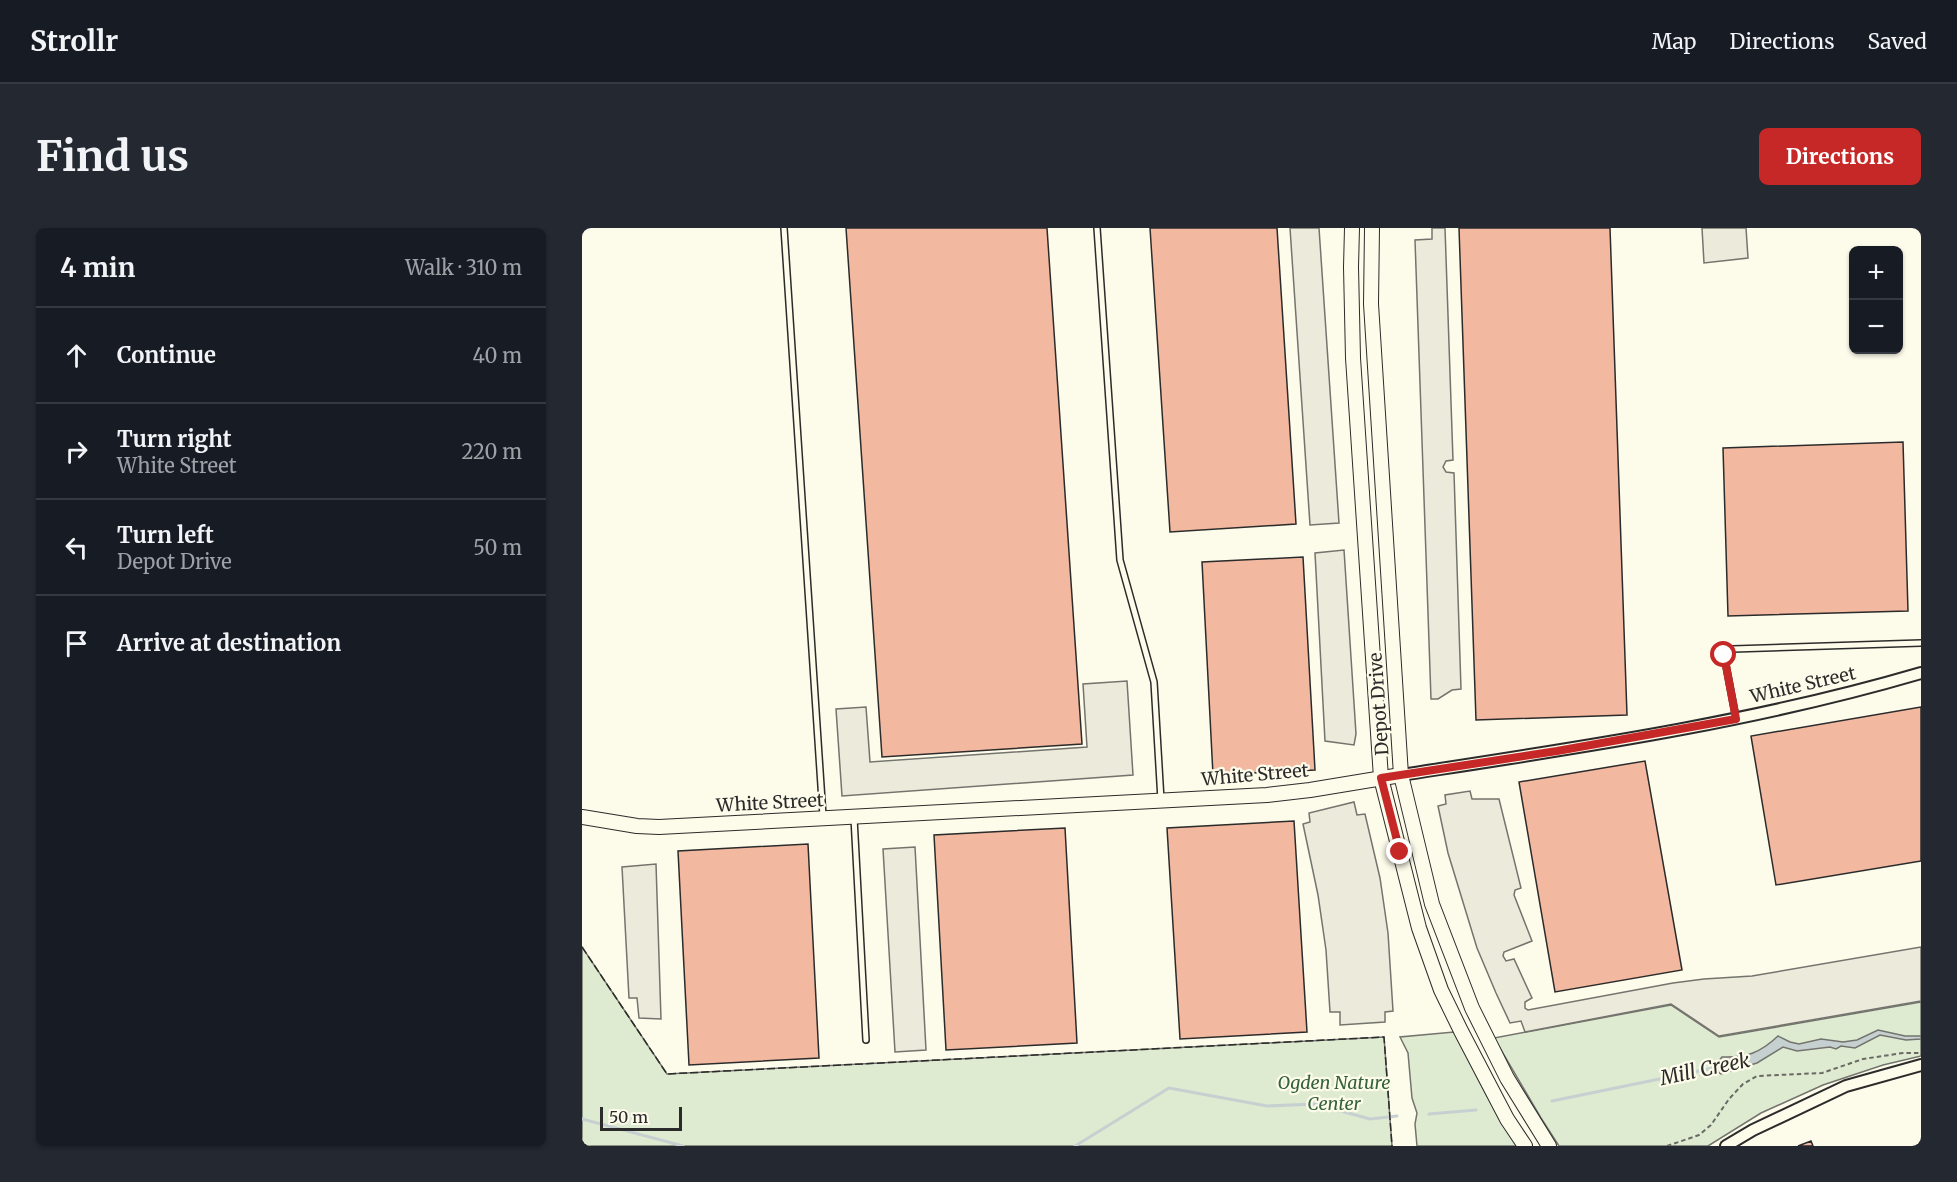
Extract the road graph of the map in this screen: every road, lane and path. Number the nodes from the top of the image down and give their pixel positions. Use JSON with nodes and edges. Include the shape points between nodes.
{"nodes":[{"id":1,"x":784,"y":228,"type":"edge"},
{"id":2,"x":1097,"y":228,"type":"edge"},
{"id":3,"x":1352,"y":228,"type":"edge"},
{"id":4,"x":1372,"y":228,"type":"edge"},
{"id":5,"x":1921,"y":643,"type":"edge"},
{"id":6,"x":1921,"y":673,"type":"edge"},
{"id":7,"x":1736,"y":719,"type":"junction"},
{"id":8,"x":1401,"y":774,"type":"junction"},
{"id":9,"x":1381,"y":778,"type":"junction"},
{"id":10,"x":1161,"y":800,"type":"junction"},
{"id":11,"x":854,"y":816,"type":"junction"},
{"id":12,"x":582,"y":817,"type":"edge"},
{"id":13,"x":823,"y":818,"type":"junction"},
{"id":14,"x":866,"y":1040,"type":"dead end"},
{"id":15,"x":1921,"y":1053,"type":"edge"},
{"id":16,"x":1921,"y":1065,"type":"edge"},
{"id":17,"x":1525,"y":1146,"type":"edge"},
{"id":18,"x":1549,"y":1146,"type":"edge"},
{"id":19,"x":1667,"y":1146,"type":"edge"},
{"id":20,"x":1726,"y":1146,"type":"edge"}],
"edges":[{"from":1,"to":13,"type":"lane"},
{"from":2,"to":10,"type":"lane","via":[[1120,560],[1154,682]]},
{"from":3,"to":9,"type":"main road","name":"Depot Drive","via":[[1353,358]]},
{"from":4,"to":8,"type":"main road","name":"Depot Drive","via":[[1371,304]]},
{"from":5,"to":7,"type":"lane","via":[[1733,649],[1724,655]]},
{"from":6,"to":7,"type":"street","name":"White Street"},
{"from":7,"to":8,"type":"street","name":"White Street"},
{"from":8,"to":9,"type":"main road","name":"White Street"},
{"from":8,"to":18,"type":"main road","name":"Depot Drive","via":[[1432,904],[1472,1008],[1507,1078]]},
{"from":9,"to":10,"type":"main road","name":"White Street","via":[[1267,795]]},
{"from":9,"to":17,"type":"main road","name":"Depot Drive","via":[[1419,928],[1442,990],[1507,1119]]},
{"from":10,"to":11,"type":"main road","name":"White Street"},
{"from":11,"to":13,"type":"main road","name":"White Street"},
{"from":11,"to":14,"type":"lane"},
{"from":12,"to":13,"type":"main road","name":"White Street","via":[[659,827]]},
{"from":15,"to":19,"type":"path","via":[[1863,1059],[1822,1073],[1757,1076],[1736,1091],[1699,1135]]},
{"from":16,"to":20,"type":"street","via":[[1846,1086]]}]}
